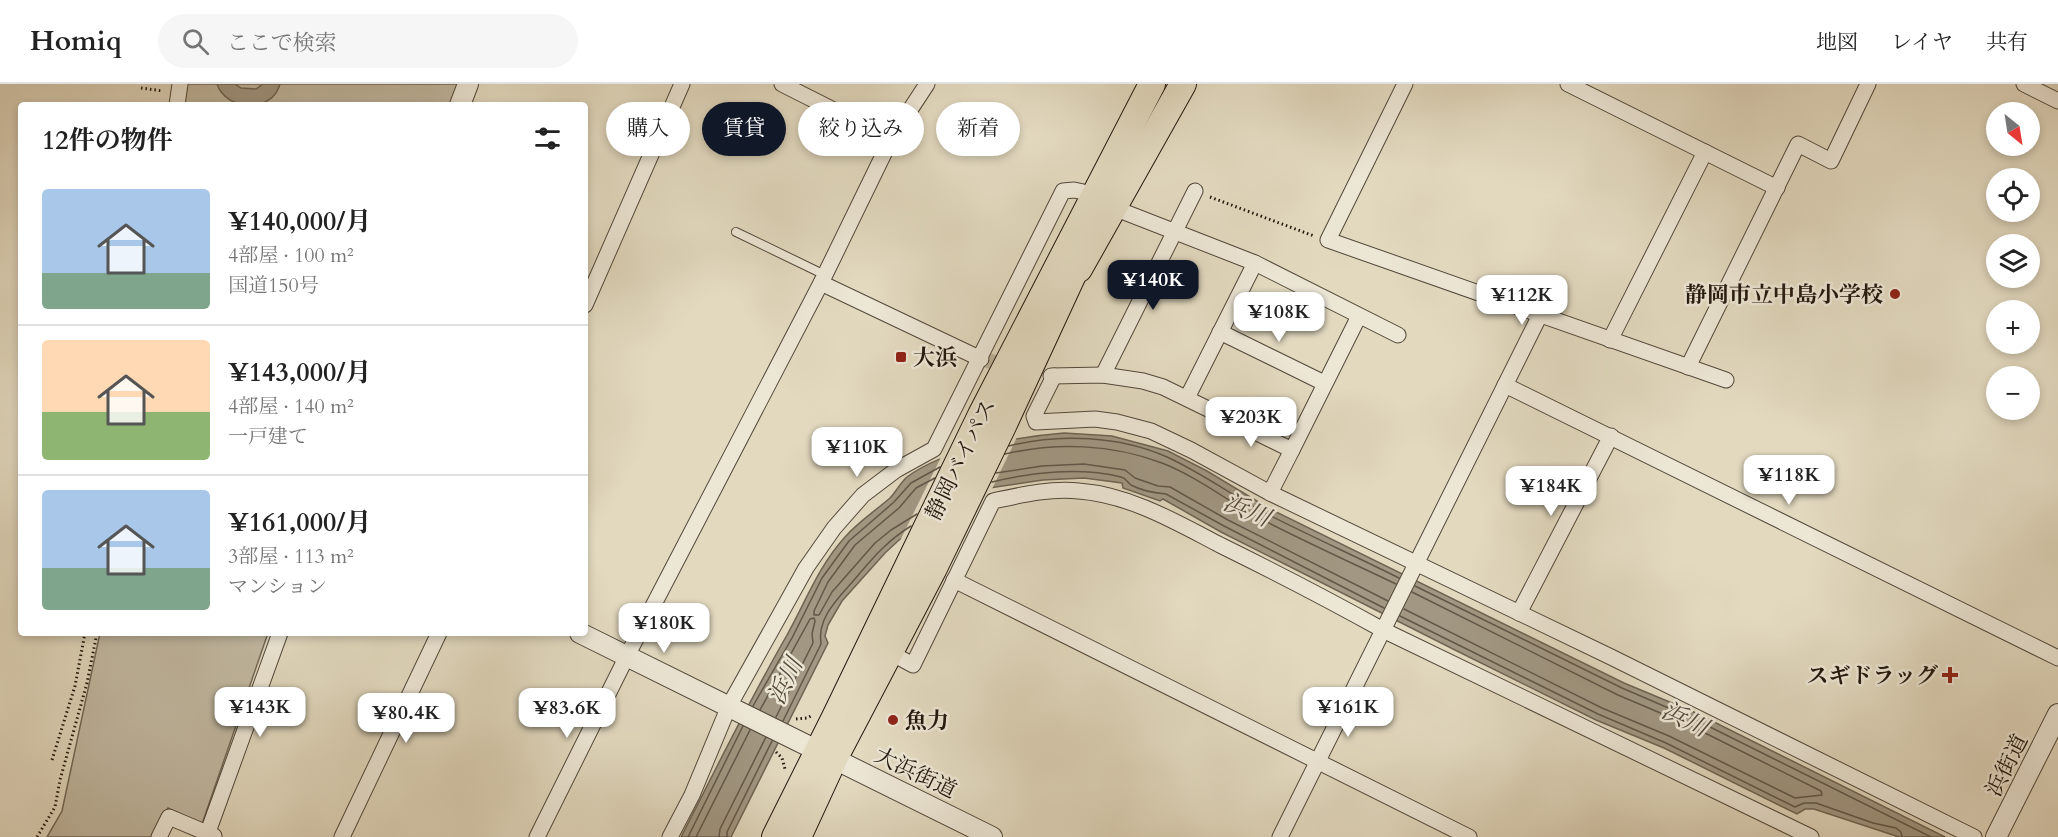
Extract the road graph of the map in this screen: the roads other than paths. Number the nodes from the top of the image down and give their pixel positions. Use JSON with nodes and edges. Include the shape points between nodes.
{"nodes":[{"id":1,"x":468,"y":84,"type":"edge"},
{"id":2,"x":682,"y":84,"type":"edge"},
{"id":3,"x":782,"y":84,"type":"edge"},
{"id":4,"x":927,"y":84,"type":"edge"},
{"id":5,"x":1142,"y":84,"type":"edge"},
{"id":6,"x":1152,"y":84,"type":"edge"},
{"id":7,"x":1163,"y":84,"type":"edge"},
{"id":8,"x":1184,"y":84,"type":"edge"},
{"id":9,"x":1405,"y":84,"type":"edge"},
{"id":10,"x":1568,"y":84,"type":"edge"},
{"id":11,"x":1868,"y":84,"type":"edge"},
{"id":12,"x":2024,"y":84,"type":"edge"},
{"id":13,"x":2058,"y":101,"type":"edge"},
{"id":14,"x":461,"y":102,"type":"edge"},
{"id":15,"x":818,"y":102,"type":"edge"},
{"id":16,"x":915,"y":102,"type":"edge"},
{"id":17,"x":1139,"y":121,"type":"junction"},
{"id":18,"x":1705,"y":153,"type":"junction"},
{"id":19,"x":883,"y":156,"type":"edge"},
{"id":20,"x":1777,"y":188,"type":"junction"},
{"id":21,"x":1195,"y":191,"type":"road end"},
{"id":22,"x":1088,"y":193,"type":"junction"},
{"id":23,"x":1114,"y":208,"type":"junction"},
{"id":24,"x":736,"y":232,"type":"dead end"},
{"id":25,"x":1174,"y":232,"type":"junction"},
{"id":26,"x":1255,"y":263,"type":"junction"},
{"id":27,"x":823,"y":279,"type":"junction"},
{"id":28,"x":1057,"y":289,"type":"junction"},
{"id":29,"x":588,"y":297,"type":"edge"},
{"id":30,"x":1540,"y":315,"type":"junction"},
{"id":31,"x":1359,"y":316,"type":"junction"},
{"id":32,"x":1220,"y":332,"type":"junction"},
{"id":33,"x":1398,"y":335,"type":"dead end"},
{"id":34,"x":1610,"y":340,"type":"junction"},
{"id":35,"x":981,"y":359,"type":"junction"},
{"id":36,"x":1688,"y":367,"type":"junction"},
{"id":37,"x":1103,"y":375,"type":"junction"},
{"id":38,"x":1726,"y":380,"type":"dead end"},
{"id":39,"x":1324,"y":383,"type":"junction"},
{"id":40,"x":1505,"y":385,"type":"junction"},
{"id":41,"x":1187,"y":398,"type":"junction"},
{"id":42,"x":1611,"y":436,"type":"junction"},
{"id":43,"x":1292,"y":450,"type":"junction"},
{"id":44,"x":1270,"y":493,"type":"junction"},
{"id":45,"x":1415,"y":567,"type":"junction"},
{"id":46,"x":954,"y":580,"type":"junction"},
{"id":47,"x":1519,"y":613,"type":"junction"},
{"id":48,"x":1384,"y":627,"type":"junction"},
{"id":49,"x":279,"y":636,"type":"edge"},
{"id":50,"x":438,"y":636,"type":"edge"},
{"id":51,"x":586,"y":636,"type":"edge"},
{"id":52,"x":889,"y":652,"type":"junction"},
{"id":53,"x":627,"y":656,"type":"junction"},
{"id":54,"x":2058,"y":658,"type":"edge"},
{"id":55,"x":730,"y":706,"type":"junction"},
{"id":56,"x":2058,"y":714,"type":"edge"},
{"id":57,"x":826,"y":755,"type":"junction"},
{"id":58,"x":1318,"y":762,"type":"junction"},
{"id":59,"x":212,"y":835,"type":"edge"},
{"id":60,"x":159,"y":837,"type":"edge"},
{"id":61,"x":342,"y":837,"type":"edge"},
{"id":62,"x":537,"y":837,"type":"edge"},
{"id":63,"x":670,"y":837,"type":"edge"},
{"id":64,"x":775,"y":837,"type":"edge"},
{"id":65,"x":798,"y":837,"type":"edge"},
{"id":66,"x":992,"y":837,"type":"edge"},
{"id":67,"x":1280,"y":837,"type":"edge"},
{"id":68,"x":1469,"y":837,"type":"edge"},
{"id":69,"x":1811,"y":837,"type":"edge"},
{"id":70,"x":1974,"y":837,"type":"edge"},
{"id":71,"x":1996,"y":837,"type":"edge"}],
"edges":[{"from":1,"to":14,"type":"street"},
{"from":2,"to":29,"type":"street"},
{"from":3,"to":15,"type":"street"},
{"from":4,"to":16,"type":"street"},
{"from":5,"to":22,"type":"highway"},
{"from":6,"to":17,"type":"highway","name":"静岡バイパス"},
{"from":7,"to":17,"type":"highway","name":"静岡バイパス"},
{"from":8,"to":23,"type":"highway"},
{"from":9,"to":30,"type":"street","via":[[1329,240]]},
{"from":10,"to":18,"type":"street"},
{"from":11,"to":20,"type":"street","via":[[1831,161],[1798,144]]},
{"from":12,"to":13,"type":"street"},
{"from":17,"to":28,"type":"highway","name":"静岡バイパス"},
{"from":18,"to":20,"type":"street"},
{"from":18,"to":34,"type":"street"},
{"from":19,"to":27,"type":"street"},
{"from":20,"to":36,"type":"street"},
{"from":21,"to":25,"type":"street"},
{"from":22,"to":28,"type":"highway"},
{"from":22,"to":35,"type":"street","via":[[1063,191]]},
{"from":23,"to":25,"type":"street"},
{"from":23,"to":28,"type":"highway"},
{"from":24,"to":27,"type":"lane"},
{"from":25,"to":26,"type":"street"},
{"from":25,"to":37,"type":"street"},
{"from":26,"to":31,"type":"street"},
{"from":26,"to":32,"type":"street"},
{"from":27,"to":35,"type":"street"},
{"from":27,"to":53,"type":"street"},
{"from":28,"to":52,"type":"highway","name":"静岡バイパス","via":[[1003,426]]},
{"from":28,"to":57,"type":"highway","name":"静岡バイパス","via":[[972,434]]},
{"from":30,"to":34,"type":"street"},
{"from":30,"to":40,"type":"street"},
{"from":31,"to":33,"type":"street"},
{"from":31,"to":39,"type":"street"},
{"from":32,"to":39,"type":"street"},
{"from":32,"to":41,"type":"street"},
{"from":34,"to":36,"type":"street"},
{"from":35,"to":55,"type":"street","via":[[934,449],[896,470],[863,495],[834,528],[806,568]]},
{"from":36,"to":38,"type":"street"},
{"from":37,"to":41,"type":"street","via":[[1143,381]]},
{"from":37,"to":44,"type":"street","via":[[1052,376],[1034,416],[1036,422],[1095,419],[1141,428]]},
{"from":39,"to":43,"type":"street"},
{"from":40,"to":42,"type":"street"},
{"from":40,"to":45,"type":"street"},
{"from":41,"to":43,"type":"street"},
{"from":42,"to":47,"type":"street"},
{"from":42,"to":54,"type":"street"},
{"from":43,"to":44,"type":"street"},
{"from":44,"to":45,"type":"street"},
{"from":45,"to":47,"type":"street","via":[[1428,568]]},
{"from":45,"to":48,"type":"street"},
{"from":46,"to":48,"type":"street","via":[[993,501],[1037,492],[1078,490],[1135,504],[1170,519]]},
{"from":46,"to":52,"type":"street","via":[[913,665]]},
{"from":46,"to":58,"type":"street"},
{"from":47,"to":70,"type":"street"},
{"from":48,"to":58,"type":"street"},
{"from":48,"to":69,"type":"street"},
{"from":49,"to":59,"type":"street"},
{"from":50,"to":61,"type":"street"},
{"from":51,"to":53,"type":"street","name":"大浜街道"},
{"from":52,"to":57,"type":"highway","name":"静岡バイパス"},
{"from":53,"to":55,"type":"street","name":"大浜街道"},
{"from":53,"to":62,"type":"street"},
{"from":55,"to":57,"type":"street","name":"大浜街道"},
{"from":55,"to":63,"type":"street"},
{"from":56,"to":71,"type":"street","name":"浜街道"},
{"from":57,"to":64,"type":"highway","name":"静岡バイパス"},
{"from":57,"to":65,"type":"highway","name":"静岡バイパス"},
{"from":57,"to":66,"type":"street","name":"大浜街道"},
{"from":58,"to":67,"type":"street"},
{"from":58,"to":68,"type":"street"},
{"from":59,"to":60,"type":"street","via":[[169,817]]}]}
